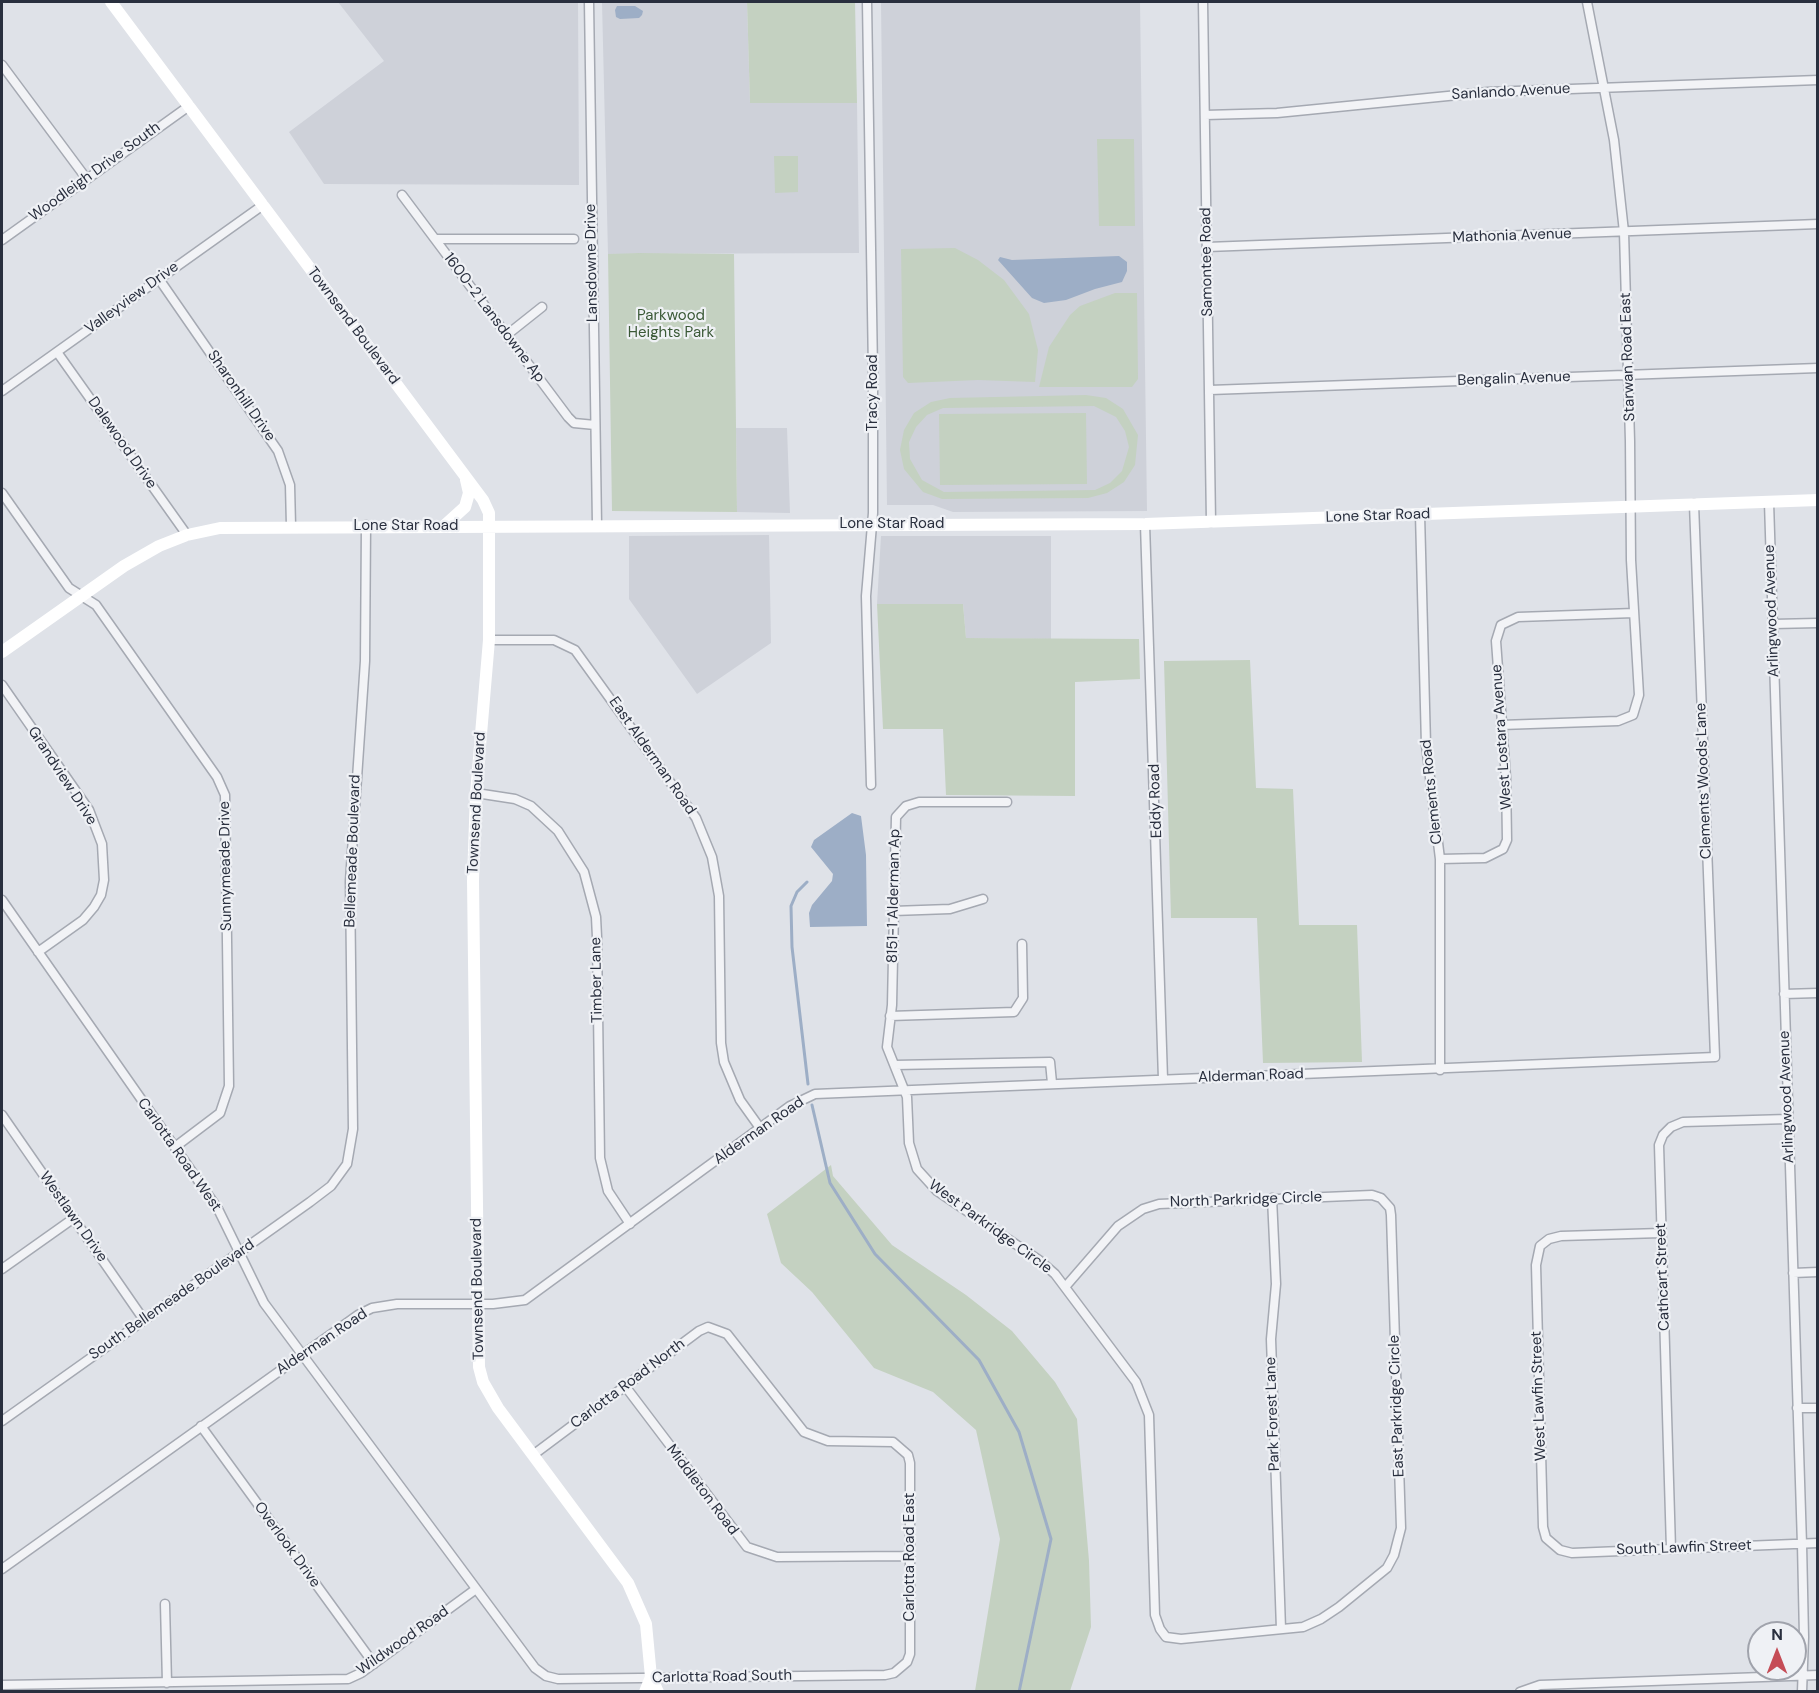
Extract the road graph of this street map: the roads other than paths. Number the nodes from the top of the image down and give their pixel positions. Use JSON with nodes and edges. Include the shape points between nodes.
{"nodes":[{"id":1,"x":111,"y":2,"type":"edge"},
{"id":2,"x":590,"y":2,"type":"edge"},
{"id":3,"x":867,"y":2,"type":"edge"},
{"id":4,"x":1203,"y":2,"type":"edge"},
{"id":5,"x":1587,"y":2,"type":"edge"},
{"id":6,"x":2,"y":65,"type":"edge"},
{"id":7,"x":1818,"y":80,"type":"edge"},
{"id":8,"x":1604,"y":88,"type":"junction"},
{"id":9,"x":189,"y":106,"type":"junction"},
{"id":10,"x":1205,"y":115,"type":"junction"},
{"id":11,"x":86,"y":178,"type":"junction"},
{"id":12,"x":402,"y":195,"type":"dead end"},
{"id":13,"x":263,"y":206,"type":"junction"},
{"id":14,"x":1818,"y":224,"type":"edge"},
{"id":15,"x":1624,"y":232,"type":"junction"},
{"id":16,"x":435,"y":239,"type":"junction"},
{"id":17,"x":574,"y":239,"type":"dead end"},
{"id":18,"x":2,"y":240,"type":"edge"},
{"id":19,"x":1207,"y":247,"type":"junction"},
{"id":20,"x":159,"y":279,"type":"junction"},
{"id":21,"x":542,"y":307,"type":"dead end"},
{"id":22,"x":508,"y":334,"type":"junction"},
{"id":23,"x":57,"y":352,"type":"junction"},
{"id":24,"x":1818,"y":368,"type":"edge"},
{"id":25,"x":1628,"y":375,"type":"junction"},
{"id":26,"x":1210,"y":390,"type":"junction"},
{"id":27,"x":2,"y":391,"type":"edge"},
{"id":28,"x":595,"y":425,"type":"junction"},
{"id":29,"x":465,"y":476,"type":"junction"},
{"id":30,"x":2,"y":493,"type":"edge"},
{"id":31,"x":1818,"y":500,"type":"edge"},
{"id":32,"x":1769,"y":502,"type":"junction"},
{"id":33,"x":1694,"y":504,"type":"junction"},
{"id":34,"x":1629,"y":506,"type":"junction"},
{"id":35,"x":1420,"y":514,"type":"junction"},
{"id":36,"x":1211,"y":522,"type":"junction"},
{"id":37,"x":872,"y":524,"type":"junction"},
{"id":38,"x":1145,"y":524,"type":"junction"},
{"id":39,"x":366,"y":525,"type":"junction"},
{"id":40,"x":597,"y":525,"type":"junction"},
{"id":41,"x":291,"y":526,"type":"junction"},
{"id":42,"x":444,"y":526,"type":"junction"},
{"id":43,"x":490,"y":526,"type":"junction"},
{"id":44,"x":187,"y":535,"type":"junction"},
{"id":45,"x":82,"y":596,"type":"junction"},
{"id":46,"x":1634,"y":614,"type":"junction"},
{"id":47,"x":1818,"y":623,"type":"edge"},
{"id":48,"x":1773,"y":624,"type":"junction"},
{"id":49,"x":489,"y":640,"type":"junction"},
{"id":50,"x":2,"y":652,"type":"edge"},
{"id":51,"x":2,"y":685,"type":"edge"},
{"id":52,"x":1501,"y":725,"type":"junction"},
{"id":53,"x":871,"y":785,"type":"dead end"},
{"id":54,"x":476,"y":793,"type":"junction"},
{"id":55,"x":1007,"y":802,"type":"dead end"},
{"id":56,"x":1440,"y":859,"type":"junction"},
{"id":57,"x":983,"y":899,"type":"dead end"},
{"id":58,"x":2,"y":900,"type":"edge"},
{"id":59,"x":893,"y":911,"type":"junction"},
{"id":60,"x":1022,"y":944,"type":"dead end"},
{"id":61,"x":38,"y":952,"type":"junction"},
{"id":62,"x":1818,"y":993,"type":"edge"},
{"id":63,"x":1784,"y":994,"type":"junction"},
{"id":64,"x":891,"y":1016,"type":"junction"},
{"id":65,"x":1715,"y":1058,"type":"joint"},
{"id":66,"x":896,"y":1069,"type":"junction"},
{"id":67,"x":1440,"y":1070,"type":"junction"},
{"id":68,"x":1163,"y":1079,"type":"junction"},
{"id":69,"x":1052,"y":1083,"type":"junction"},
{"id":70,"x":903,"y":1088,"type":"junction"},
{"id":71,"x":2,"y":1115,"type":"edge"},
{"id":72,"x":1788,"y":1119,"type":"junction"},
{"id":73,"x":760,"y":1128,"type":"junction"},
{"id":74,"x":175,"y":1147,"type":"junction"},
{"id":75,"x":341,"y":1175,"type":"joint"},
{"id":76,"x":1272,"y":1198,"type":"junction"},
{"id":77,"x":1385,"y":1203,"type":"joint"},
{"id":78,"x":74,"y":1218,"type":"junction"},
{"id":79,"x":630,"y":1224,"type":"junction"},
{"id":80,"x":1661,"y":1233,"type":"junction"},
{"id":81,"x":239,"y":1252,"type":"junction"},
{"id":82,"x":2,"y":1269,"type":"edge"},
{"id":83,"x":1818,"y":1272,"type":"edge"},
{"id":84,"x":1793,"y":1273,"type":"junction"},
{"id":85,"x":1066,"y":1286,"type":"junction"},
{"id":86,"x":478,"y":1303,"type":"junction"},
{"id":87,"x":144,"y":1320,"type":"junction"},
{"id":88,"x":302,"y":1355,"type":"junction"},
{"id":89,"x":625,"y":1386,"type":"junction"},
{"id":90,"x":1797,"y":1408,"type":"junction"},
{"id":91,"x":1818,"y":1408,"type":"edge"},
{"id":92,"x":2,"y":1421,"type":"edge"},
{"id":93,"x":201,"y":1426,"type":"junction"},
{"id":94,"x":902,"y":1447,"type":"joint"},
{"id":95,"x":533,"y":1455,"type":"junction"},
{"id":96,"x":1818,"y":1543,"type":"edge"},
{"id":97,"x":1802,"y":1544,"type":"junction"},
{"id":98,"x":1551,"y":1545,"type":"joint"},
{"id":99,"x":1671,"y":1549,"type":"junction"},
{"id":100,"x":909,"y":1556,"type":"junction"},
{"id":101,"x":2,"y":1569,"type":"edge"},
{"id":102,"x":476,"y":1589,"type":"junction"},
{"id":103,"x":165,"y":1604,"type":"dead end"},
{"id":104,"x":1803,"y":1621,"type":"edge"},
{"id":105,"x":1160,"y":1629,"type":"joint"},
{"id":106,"x":1281,"y":1629,"type":"junction"},
{"id":107,"x":374,"y":1664,"type":"junction"},
{"id":108,"x":902,"y":1668,"type":"joint"},
{"id":109,"x":651,"y":1677,"type":"junction"},
{"id":110,"x":1747,"y":1678,"type":"edge"},
{"id":111,"x":167,"y":1683,"type":"junction"},
{"id":112,"x":2,"y":1685,"type":"edge"},
{"id":113,"x":645,"y":1692,"type":"edge"},
{"id":114,"x":658,"y":1692,"type":"edge"},
{"id":115,"x":1520,"y":1692,"type":"edge"}],
"edges":[{"from":1,"to":9,"type":"street","name":"Townsend Boulevard"},
{"from":2,"to":28,"type":"street","name":"Lansdowne Drive"},
{"from":3,"to":37,"type":"street","name":"Tracy Road"},
{"from":4,"to":10,"type":"street","name":"Samontee Road"},
{"from":5,"to":8,"type":"street","name":"Starwan Road East"},
{"from":6,"to":11,"type":"street"},
{"from":7,"to":8,"type":"street","name":"Sanlando Avenue"},
{"from":8,"to":10,"type":"street","name":"Sanlando Avenue"},
{"from":8,"to":15,"type":"street","name":"Starwan Road East"},
{"from":9,"to":11,"type":"street","name":"Woodleigh Drive South"},
{"from":9,"to":13,"type":"street","name":"Townsend Boulevard"},
{"from":10,"to":19,"type":"street","name":"Samontee Road"},
{"from":11,"to":18,"type":"street","name":"Woodleigh Drive South"},
{"from":12,"to":16,"type":"street","name":"1600-2 Lansdowne Ap"},
{"from":13,"to":20,"type":"street","name":"Valleyview Drive"},
{"from":13,"to":29,"type":"street","name":"Townsend Boulevard"},
{"from":14,"to":15,"type":"street","name":"Mathonia Avenue"},
{"from":15,"to":19,"type":"street","name":"Mathonia Avenue"},
{"from":15,"to":25,"type":"street","name":"Starwan Road East"},
{"from":16,"to":17,"type":"street"},
{"from":16,"to":22,"type":"street","name":"1600-2 Lansdowne Ap"},
{"from":19,"to":26,"type":"street","name":"Samontee Road"},
{"from":20,"to":23,"type":"street","name":"Valleyview Drive"},
{"from":20,"to":41,"type":"street","name":"Sharonhill Drive","via":[[278,451],[290,485]]},
{"from":21,"to":22,"type":"street"},
{"from":22,"to":28,"type":"street","name":"1600-2 Lansdowne Ap","via":[[568,417],[574,423]]},
{"from":23,"to":27,"type":"street","name":"Valleyview Drive"},
{"from":23,"to":44,"type":"street","name":"Dalewood Drive"},
{"from":24,"to":25,"type":"street","name":"Bengalin Avenue"},
{"from":25,"to":26,"type":"street","name":"Bengalin Avenue"},
{"from":25,"to":34,"type":"street","name":"Starwan Road East"},
{"from":26,"to":36,"type":"street","name":"Samontee Road"},
{"from":28,"to":40,"type":"street","name":"Lansdowne Drive"},
{"from":29,"to":42,"type":"street","via":[[469,493],[465,507]]},
{"from":29,"to":43,"type":"street","name":"Townsend Boulevard","via":[[483,500]]},
{"from":30,"to":45,"type":"street","name":"Sunnymeade Drive","via":[[69,588]]},
{"from":31,"to":32,"type":"street","name":"Lone Star Road"},
{"from":32,"to":33,"type":"street","name":"Lone Star Road"},
{"from":32,"to":48,"type":"street","name":"Arlingwood Avenue"},
{"from":33,"to":34,"type":"street","name":"Lone Star Road"},
{"from":33,"to":65,"type":"street","name":"Clements Woods Lane"},
{"from":34,"to":35,"type":"street","name":"Lone Star Road"},
{"from":34,"to":46,"type":"street","name":"Starwan Road East"},
{"from":35,"to":36,"type":"street","name":"Lone Star Road"},
{"from":35,"to":56,"type":"street","name":"Clements Road","via":[[1426,745]]},
{"from":36,"to":38,"type":"street","name":"Lone Star Road"},
{"from":37,"to":38,"type":"street","name":"Lone Star Road"},
{"from":37,"to":40,"type":"street","name":"Lone Star Road"},
{"from":37,"to":53,"type":"street","name":"Tracy Road","via":[[867,596]]},
{"from":38,"to":68,"type":"street","name":"Eddy Road"},
{"from":39,"to":41,"type":"street","name":"Lone Star Road"},
{"from":39,"to":42,"type":"street","name":"Lone Star Road"},
{"from":39,"to":75,"type":"street","name":"Bellemeade Boulevard","via":[[365,661],[350,881],[353,1128],[351,1149]]},
{"from":40,"to":43,"type":"street","name":"Lone Star Road"},
{"from":41,"to":44,"type":"street","name":"Lone Star Road","via":[[220,528]]},
{"from":42,"to":43,"type":"street","name":"Lone Star Road"},
{"from":43,"to":49,"type":"street","name":"Townsend Boulevard"},
{"from":44,"to":45,"type":"street","name":"Lone Star Road","via":[[124,566]]},
{"from":45,"to":50,"type":"street","name":"Lone Star Road"},
{"from":45,"to":74,"type":"street","name":"Sunnymeade Drive","via":[[96,605],[218,777],[225,795],[229,1086],[220,1113]]},
{"from":46,"to":52,"type":"street","name":"Starwan Road East","via":[[1639,695],[1633,715],[1618,721]]},
{"from":46,"to":52,"type":"street","name":"West Lostara Avenue","via":[[1518,617],[1501,625],[1496,641]]},
{"from":47,"to":48,"type":"street"},
{"from":48,"to":63,"type":"street","name":"Arlingwood Avenue"},
{"from":49,"to":54,"type":"street","name":"Townsend Boulevard"},
{"from":49,"to":73,"type":"street","name":"East Alderman Road","via":[[554,640],[575,650],[696,818],[712,857],[718,886],[724,1062],[740,1100]]},
{"from":51,"to":61,"type":"street","name":"Grandview Drive","via":[[88,810],[102,844],[104,880],[94,907],[83,920]]},
{"from":52,"to":56,"type":"street","name":"West Lostara Avenue","via":[[1508,830],[1503,849],[1485,858]]},
{"from":54,"to":79,"type":"street","name":"Timber Lane","via":[[515,799],[531,806],[558,831],[584,872],[596,917],[600,1158],[608,1191]]},
{"from":54,"to":86,"type":"street","name":"Townsend Boulevard","via":[[473,880]]},
{"from":55,"to":59,"type":"street","name":"8151-1 Alderman Ap","via":[[919,802],[901,809],[895,825]]},
{"from":56,"to":67,"type":"street","name":"Clements Road"},
{"from":57,"to":59,"type":"street","via":[[950,909]]},
{"from":58,"to":61,"type":"street","name":"Carlotta Road West"},
{"from":59,"to":64,"type":"street","name":"8151-1 Alderman Ap"},
{"from":60,"to":64,"type":"street","via":[[1023,998],[1014,1012]]},
{"from":61,"to":74,"type":"street","name":"Carlotta Road West"},
{"from":62,"to":63,"type":"street"},
{"from":63,"to":72,"type":"street","name":"Arlingwood Avenue"},
{"from":64,"to":66,"type":"street","name":"8151-1 Alderman Ap","via":[[887,1047]]},
{"from":65,"to":67,"type":"street","name":"Alderman Road"},
{"from":66,"to":69,"type":"street","via":[[1050,1062]]},
{"from":66,"to":70,"type":"street","name":"8151-1 Alderman Ap"},
{"from":67,"to":68,"type":"street","name":"Alderman Road"},
{"from":68,"to":69,"type":"street","name":"Alderman Road"},
{"from":69,"to":70,"type":"street","name":"Alderman Road"},
{"from":70,"to":73,"type":"street","name":"Alderman Road","via":[[815,1094],[796,1102]]},
{"from":70,"to":85,"type":"street","name":"West Parkridge Circle","via":[[908,1097],[912,1157],[925,1180],[1039,1260]]},
{"from":71,"to":78,"type":"street","name":"Westlawn Drive"},
{"from":72,"to":80,"type":"street","name":"Cathcart Street","via":[[1683,1122],[1671,1127],[1659,1145]]},
{"from":72,"to":84,"type":"street","name":"Arlingwood Avenue"},
{"from":73,"to":79,"type":"street","name":"Alderman Road"},
{"from":74,"to":81,"type":"street","name":"Carlotta Road West","via":[[218,1209]]},
{"from":75,"to":81,"type":"street","name":"South Bellemeade Boulevard"},
{"from":76,"to":77,"type":"street","name":"North Parkridge Circle","via":[[1372,1195]]},
{"from":76,"to":85,"type":"street","name":"North Parkridge Circle","via":[[1173,1202],[1143,1209],[1118,1226]]},
{"from":76,"to":106,"type":"street","name":"Park Forest Lane","via":[[1276,1284],[1271,1339]]},
{"from":77,"to":106,"type":"street","name":"East Parkridge Circle","via":[[1391,1215],[1401,1528],[1387,1568],[1357,1595],[1321,1619],[1303,1627]]},
{"from":78,"to":82,"type":"street"},
{"from":78,"to":87,"type":"street","name":"Westlawn Drive"},
{"from":79,"to":86,"type":"street","name":"Alderman Road","via":[[525,1300]]},
{"from":80,"to":98,"type":"street","name":"West Lawfin Street","via":[[1561,1236],[1540,1246],[1536,1265],[1543,1527]]},
{"from":80,"to":99,"type":"street","name":"Cathcart Street"},
{"from":81,"to":87,"type":"street","name":"South Bellemeade Boulevard"},
{"from":81,"to":88,"type":"street","name":"Carlotta Road West","via":[[256,1290]]},
{"from":83,"to":84,"type":"street"},
{"from":84,"to":90,"type":"street","name":"Arlingwood Avenue"},
{"from":85,"to":105,"type":"street","name":"West Parkridge Circle","via":[[1136,1382],[1149,1415],[1154,1605]]},
{"from":86,"to":88,"type":"street","name":"Alderman Road","via":[[372,1308]]},
{"from":86,"to":95,"type":"street","name":"Townsend Boulevard","via":[[478,1352],[483,1382]]},
{"from":87,"to":92,"type":"street","name":"South Bellemeade Boulevard"},
{"from":88,"to":93,"type":"street","name":"Alderman Road"},
{"from":88,"to":102,"type":"street","name":"Carlotta Road West"},
{"from":89,"to":94,"type":"street","name":"Carlotta Road North","via":[[708,1328],[728,1334],[804,1432],[828,1441],[893,1442]]},
{"from":89,"to":95,"type":"street","name":"Carlotta Road North"},
{"from":89,"to":100,"type":"street","name":"Middleton Road","via":[[747,1547],[777,1557]]},
{"from":90,"to":91,"type":"street"},
{"from":90,"to":97,"type":"street","name":"Arlingwood Avenue"},
{"from":93,"to":101,"type":"street","name":"Alderman Road"},
{"from":93,"to":107,"type":"street","name":"Overlook Drive"},
{"from":94,"to":100,"type":"street","name":"Carlotta Road East","via":[[910,1463]]},
{"from":95,"to":109,"type":"street","name":"Townsend Boulevard","via":[[628,1583],[646,1624]]},
{"from":96,"to":97,"type":"street","name":"South Lawfin Street"},
{"from":97,"to":99,"type":"street","name":"South Lawfin Street"},
{"from":97,"to":104,"type":"street","name":"Arlingwood Avenue"},
{"from":98,"to":99,"type":"street","name":"South Lawfin Street","via":[[1572,1553]]},
{"from":100,"to":108,"type":"street","name":"Carlotta Road East","via":[[910,1654]]},
{"from":102,"to":107,"type":"street","name":"Wildwood Road"},
{"from":102,"to":109,"type":"street","name":"Carlotta Road South","via":[[535,1668],[546,1676]]},
{"from":103,"to":111,"type":"street"},
{"from":105,"to":106,"type":"street","name":"East Parkridge Circle","via":[[1166,1637],[1181,1639]]},
{"from":107,"to":111,"type":"street","name":"Wildwood Road","via":[[361,1673],[334,1681]]},
{"from":108,"to":109,"type":"street","name":"Carlotta Road South","via":[[885,1675]]},
{"from":109,"to":113,"type":"street","name":"Townsend Boulevard"},
{"from":109,"to":114,"type":"street","name":"Townsend Boulevard"},
{"from":110,"to":115,"type":"street","via":[[1540,1685]]},
{"from":111,"to":112,"type":"street","name":"Wildwood Road"}]}
